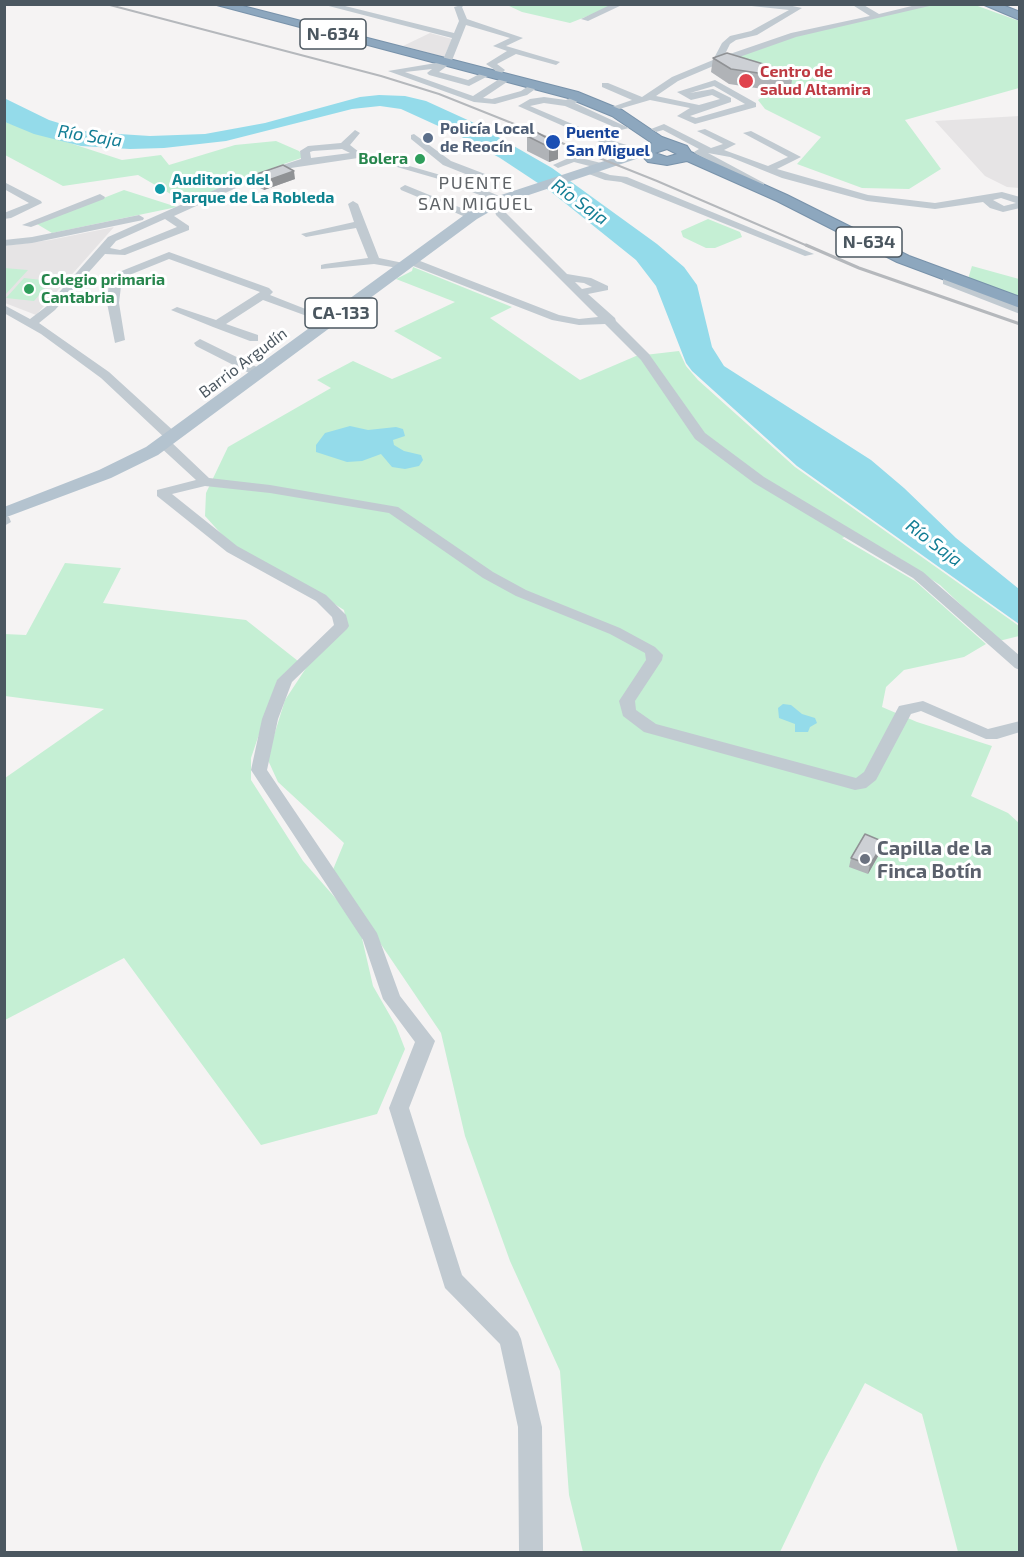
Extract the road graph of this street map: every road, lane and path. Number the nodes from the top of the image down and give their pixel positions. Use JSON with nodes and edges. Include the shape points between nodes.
{"nodes":[{"id":1,"x":325,"y":4,"type":"edge"},
{"id":2,"x":461,"y":4,"type":"edge"},
{"id":3,"x":620,"y":4,"type":"edge"},
{"id":4,"x":737,"y":4,"type":"edge"},
{"id":5,"x":855,"y":4,"type":"edge"},
{"id":6,"x":934,"y":4,"type":"edge"},
{"id":7,"x":988,"y":4,"type":"edge"},
{"id":8,"x":994,"y":4,"type":"edge"},
{"id":9,"x":230,"y":6,"type":"edge"},
{"id":10,"x":800,"y":6,"type":"edge"},
{"id":11,"x":1020,"y":15,"type":"edge"},
{"id":12,"x":879,"y":17,"type":"junction"},
{"id":13,"x":585,"y":19,"type":"dead end"},
{"id":14,"x":463,"y":21,"type":"junction"},
{"id":15,"x":456,"y":36,"type":"junction"},
{"id":16,"x":514,"y":51,"type":"junction"},
{"id":17,"x":556,"y":62,"type":"dead end"},
{"id":18,"x":717,"y":62,"type":"junction"},
{"id":19,"x":440,"y":66,"type":"junction"},
{"id":20,"x":491,"y":76,"type":"junction"},
{"id":21,"x":536,"y":85,"type":"junction"},
{"id":22,"x":605,"y":86,"type":"dead end"},
{"id":23,"x":570,"y":98,"type":"junction"},
{"id":24,"x":474,"y":99,"type":"junction"},
{"id":25,"x":644,"y":99,"type":"junction"},
{"id":26,"x":698,"y":108,"type":"junction"},
{"id":27,"x":619,"y":118,"type":"junction"},
{"id":28,"x":702,"y":131,"type":"dead end"},
{"id":29,"x":355,"y":133,"type":"dead end"},
{"id":30,"x":748,"y":133,"type":"dead end"},
{"id":31,"x":414,"y":137,"type":"dead end"},
{"id":32,"x":344,"y":146,"type":"junction"},
{"id":33,"x":635,"y":152,"type":"junction"},
{"id":34,"x":691,"y":152,"type":"junction"},
{"id":35,"x":357,"y":155,"type":"junction"},
{"id":36,"x":562,"y":155,"type":"dead end"},
{"id":37,"x":376,"y":159,"type":"junction"},
{"id":38,"x":573,"y":159,"type":"junction"},
{"id":39,"x":306,"y":161,"type":"junction"},
{"id":40,"x":447,"y":163,"type":"junction"},
{"id":41,"x":558,"y":165,"type":"dead end"},
{"id":42,"x":361,"y":170,"type":"dead end"},
{"id":43,"x":769,"y":170,"type":"junction"},
{"id":44,"x":430,"y":173,"type":"junction"},
{"id":45,"x":4,"y":185,"type":"edge"},
{"id":46,"x":467,"y":185,"type":"junction"},
{"id":47,"x":405,"y":188,"type":"dead end"},
{"id":48,"x":100,"y":197,"type":"dead end"},
{"id":49,"x":782,"y":198,"type":"junction"},
{"id":50,"x":1020,"y":203,"type":"edge"},
{"id":51,"x":353,"y":204,"type":"dead end"},
{"id":52,"x":490,"y":208,"type":"junction"},
{"id":53,"x":179,"y":210,"type":"junction"},
{"id":54,"x":6,"y":215,"type":"edge"},
{"id":55,"x":167,"y":216,"type":"junction"},
{"id":56,"x":128,"y":221,"type":"junction"},
{"id":57,"x":153,"y":222,"type":"junction"},
{"id":58,"x":360,"y":224,"type":"junction"},
{"id":59,"x":27,"y":225,"type":"junction"},
{"id":60,"x":306,"y":234,"type":"dead end"},
{"id":61,"x":51,"y":237,"type":"junction"},
{"id":62,"x":4,"y":243,"type":"edge"},
{"id":63,"x":100,"y":250,"type":"junction"},
{"id":64,"x":809,"y":254,"type":"dead end"},
{"id":65,"x":374,"y":261,"type":"junction"},
{"id":66,"x":408,"y":263,"type":"junction"},
{"id":67,"x":325,"y":267,"type":"dead end"},
{"id":68,"x":566,"y":277,"type":"junction"},
{"id":69,"x":949,"y":278,"type":"junction"},
{"id":70,"x":582,"y":292,"type":"junction"},
{"id":71,"x":262,"y":296,"type":"junction"},
{"id":72,"x":1020,"y":303,"type":"edge"},
{"id":73,"x":4,"y":308,"type":"edge"},
{"id":74,"x":177,"y":310,"type":"dead end"},
{"id":75,"x":1020,"y":311,"type":"edge"},
{"id":76,"x":611,"y":320,"type":"junction"},
{"id":77,"x":330,"y":321,"type":"junction"},
{"id":78,"x":32,"y":323,"type":"junction"},
{"id":79,"x":217,"y":325,"type":"junction"},
{"id":80,"x":254,"y":338,"type":"dead end"},
{"id":81,"x":119,"y":339,"type":"dead end"},
{"id":82,"x":200,"y":343,"type":"dead end"},
{"id":83,"x":259,"y":373,"type":"junction"},
{"id":84,"x":168,"y":440,"type":"junction"},
{"id":85,"x":205,"y":482,"type":"junction"},
{"id":86,"x":4,"y":513,"type":"edge"},
{"id":87,"x":1020,"y":665,"type":"edge"},
{"id":88,"x":1020,"y":726,"type":"edge"},
{"id":89,"x":531,"y":1552,"type":"edge"}],
"edges":[{"from":1,"to":15,"type":"street"},
{"from":2,"to":14,"type":"street","via":[[458,7]]},
{"from":3,"to":13,"type":"street"},
{"from":4,"to":10,"type":"street"},
{"from":5,"to":12,"type":"street"},
{"from":6,"to":12,"type":"street"},
{"from":7,"to":11,"type":"highway"},
{"from":8,"to":11,"type":"highway"},
{"from":9,"to":19,"type":"highway","number":"N-634"},
{"from":10,"to":18,"type":"street","via":[[770,25],[733,38],[726,43]]},
{"from":12,"to":18,"type":"street","via":[[794,35]]},
{"from":14,"to":15,"type":"street"},
{"from":14,"to":16,"type":"street","via":[[519,38],[497,46]]},
{"from":15,"to":19,"type":"street"},
{"from":16,"to":17,"type":"street"},
{"from":16,"to":20,"type":"street","via":[[490,64],[501,70]]},
{"from":18,"to":25,"type":"street","via":[[675,79]]},
{"from":19,"to":20,"type":"highway","number":"N-634"},
{"from":19,"to":24,"type":"street","via":[[393,71]]},
{"from":20,"to":21,"type":"highway","number":"N-634"},
{"from":20,"to":24,"type":"street"},
{"from":21,"to":23,"type":"highway","number":"N-634"},
{"from":21,"to":24,"type":"street","via":[[524,93],[492,102]]},
{"from":22,"to":25,"type":"street"},
{"from":23,"to":27,"type":"highway","number":"N-634"},
{"from":23,"to":27,"type":"street"},
{"from":23,"to":33,"type":"street","via":[[523,106],[571,127],[568,133],[608,149]]},
{"from":25,"to":26,"type":"street"},
{"from":25,"to":27,"type":"street"},
{"from":26,"to":26,"type":"street","via":[[681,116],[695,121],[753,105],[720,83],[683,90],[694,96],[712,92],[728,100]]},
{"from":27,"to":33,"type":"highway","number":"N-634"},
{"from":27,"to":33,"type":"main road","number":"N-634","via":[[643,137]]},
{"from":28,"to":34,"type":"street","via":[[731,144]]},
{"from":29,"to":32,"type":"street"},
{"from":30,"to":43,"type":"street","via":[[796,157]]},
{"from":31,"to":40,"type":"street"},
{"from":32,"to":35,"type":"street"},
{"from":32,"to":39,"type":"street","via":[[308,149]]},
{"from":33,"to":34,"type":"highway","number":"N-634"},
{"from":33,"to":34,"type":"highway","number":"N-634"},
{"from":33,"to":34,"type":"street","via":[[664,127]]},
{"from":33,"to":38,"type":"street"},
{"from":33,"to":52,"type":"main road","name":"Barrio Argudín","number":"CA-133"},
{"from":33,"to":64,"type":"street","via":[[609,178],[623,179]]},
{"from":34,"to":43,"type":"street","via":[[733,155]]},
{"from":34,"to":49,"type":"street"},
{"from":34,"to":49,"type":"highway","number":"N-634","via":[[721,172]]},
{"from":35,"to":37,"type":"street"},
{"from":35,"to":39,"type":"street"},
{"from":36,"to":38,"type":"street"},
{"from":37,"to":42,"type":"street"},
{"from":37,"to":44,"type":"street"},
{"from":38,"to":41,"type":"street"},
{"from":39,"to":53,"type":"street","via":[[247,180]]},
{"from":40,"to":44,"type":"street"},
{"from":40,"to":46,"type":"street","via":[[481,176]]},
{"from":43,"to":50,"type":"street","via":[[867,198],[935,206],[987,198],[998,208],[1013,208]]},
{"from":44,"to":46,"type":"street"},
{"from":45,"to":54,"type":"street","via":[[37,203]]},
{"from":46,"to":52,"type":"street"},
{"from":47,"to":52,"type":"street"},
{"from":48,"to":59,"type":"street"},
{"from":49,"to":69,"type":"highway","number":"N-634"},
{"from":51,"to":58,"type":"street"},
{"from":52,"to":66,"type":"main road","name":"Barrio Argudín","number":"CA-133"},
{"from":52,"to":68,"type":"street"},
{"from":53,"to":55,"type":"street"},
{"from":53,"to":56,"type":"street"},
{"from":54,"to":59,"type":"street"},
{"from":55,"to":57,"type":"street"},
{"from":55,"to":63,"type":"street","via":[[185,228],[121,253]]},
{"from":56,"to":57,"type":"street"},
{"from":56,"to":61,"type":"street"},
{"from":57,"to":63,"type":"street","via":[[112,239]]},
{"from":58,"to":60,"type":"street"},
{"from":58,"to":65,"type":"street"},
{"from":59,"to":61,"type":"street"},
{"from":61,"to":62,"type":"street"},
{"from":63,"to":78,"type":"street","via":[[51,308]]},
{"from":65,"to":66,"type":"street"},
{"from":65,"to":67,"type":"street"},
{"from":66,"to":76,"type":"street","via":[[556,318]]},
{"from":66,"to":77,"type":"main road","name":"Barrio Argudín","number":"CA-133"},
{"from":68,"to":70,"type":"street"},
{"from":68,"to":70,"type":"street","via":[[604,288]]},
{"from":69,"to":72,"type":"highway","number":"N-634"},
{"from":69,"to":75,"type":"street","via":[[947,282],[951,284]]},
{"from":70,"to":76,"type":"street"},
{"from":71,"to":77,"type":"street"},
{"from":71,"to":79,"type":"street"},
{"from":71,"to":81,"type":"street","via":[[265,290],[169,255],[158,258],[115,281],[113,303]]},
{"from":73,"to":78,"type":"street"},
{"from":74,"to":79,"type":"street"},
{"from":76,"to":87,"type":"street","via":[[645,357],[700,436],[759,480],[918,575]]},
{"from":77,"to":83,"type":"main road","name":"Barrio Argudín","number":"CA-133"},
{"from":78,"to":84,"type":"street","via":[[105,375]]},
{"from":79,"to":80,"type":"street"},
{"from":82,"to":83,"type":"street"},
{"from":83,"to":84,"type":"main road","name":"Barrio Argudín","number":"CA-133"},
{"from":84,"to":85,"type":"street"},
{"from":84,"to":86,"type":"main road","number":"CA-133","via":[[143,457],[105,474]]},
{"from":85,"to":88,"type":"street","via":[[393,510],[521,593],[615,631],[650,650],[654,660],[627,701],[629,712],[650,728],[860,784],[870,776],[905,710],[923,706],[986,734]]},
{"from":85,"to":89,"type":"street","via":[[162,493],[232,549],[321,598],[339,615],[342,626],[285,680],[270,719],[259,770],[372,938],[392,999],[425,1041],[399,1108],[453,1281],[510,1339],[530,1427]]}]}
